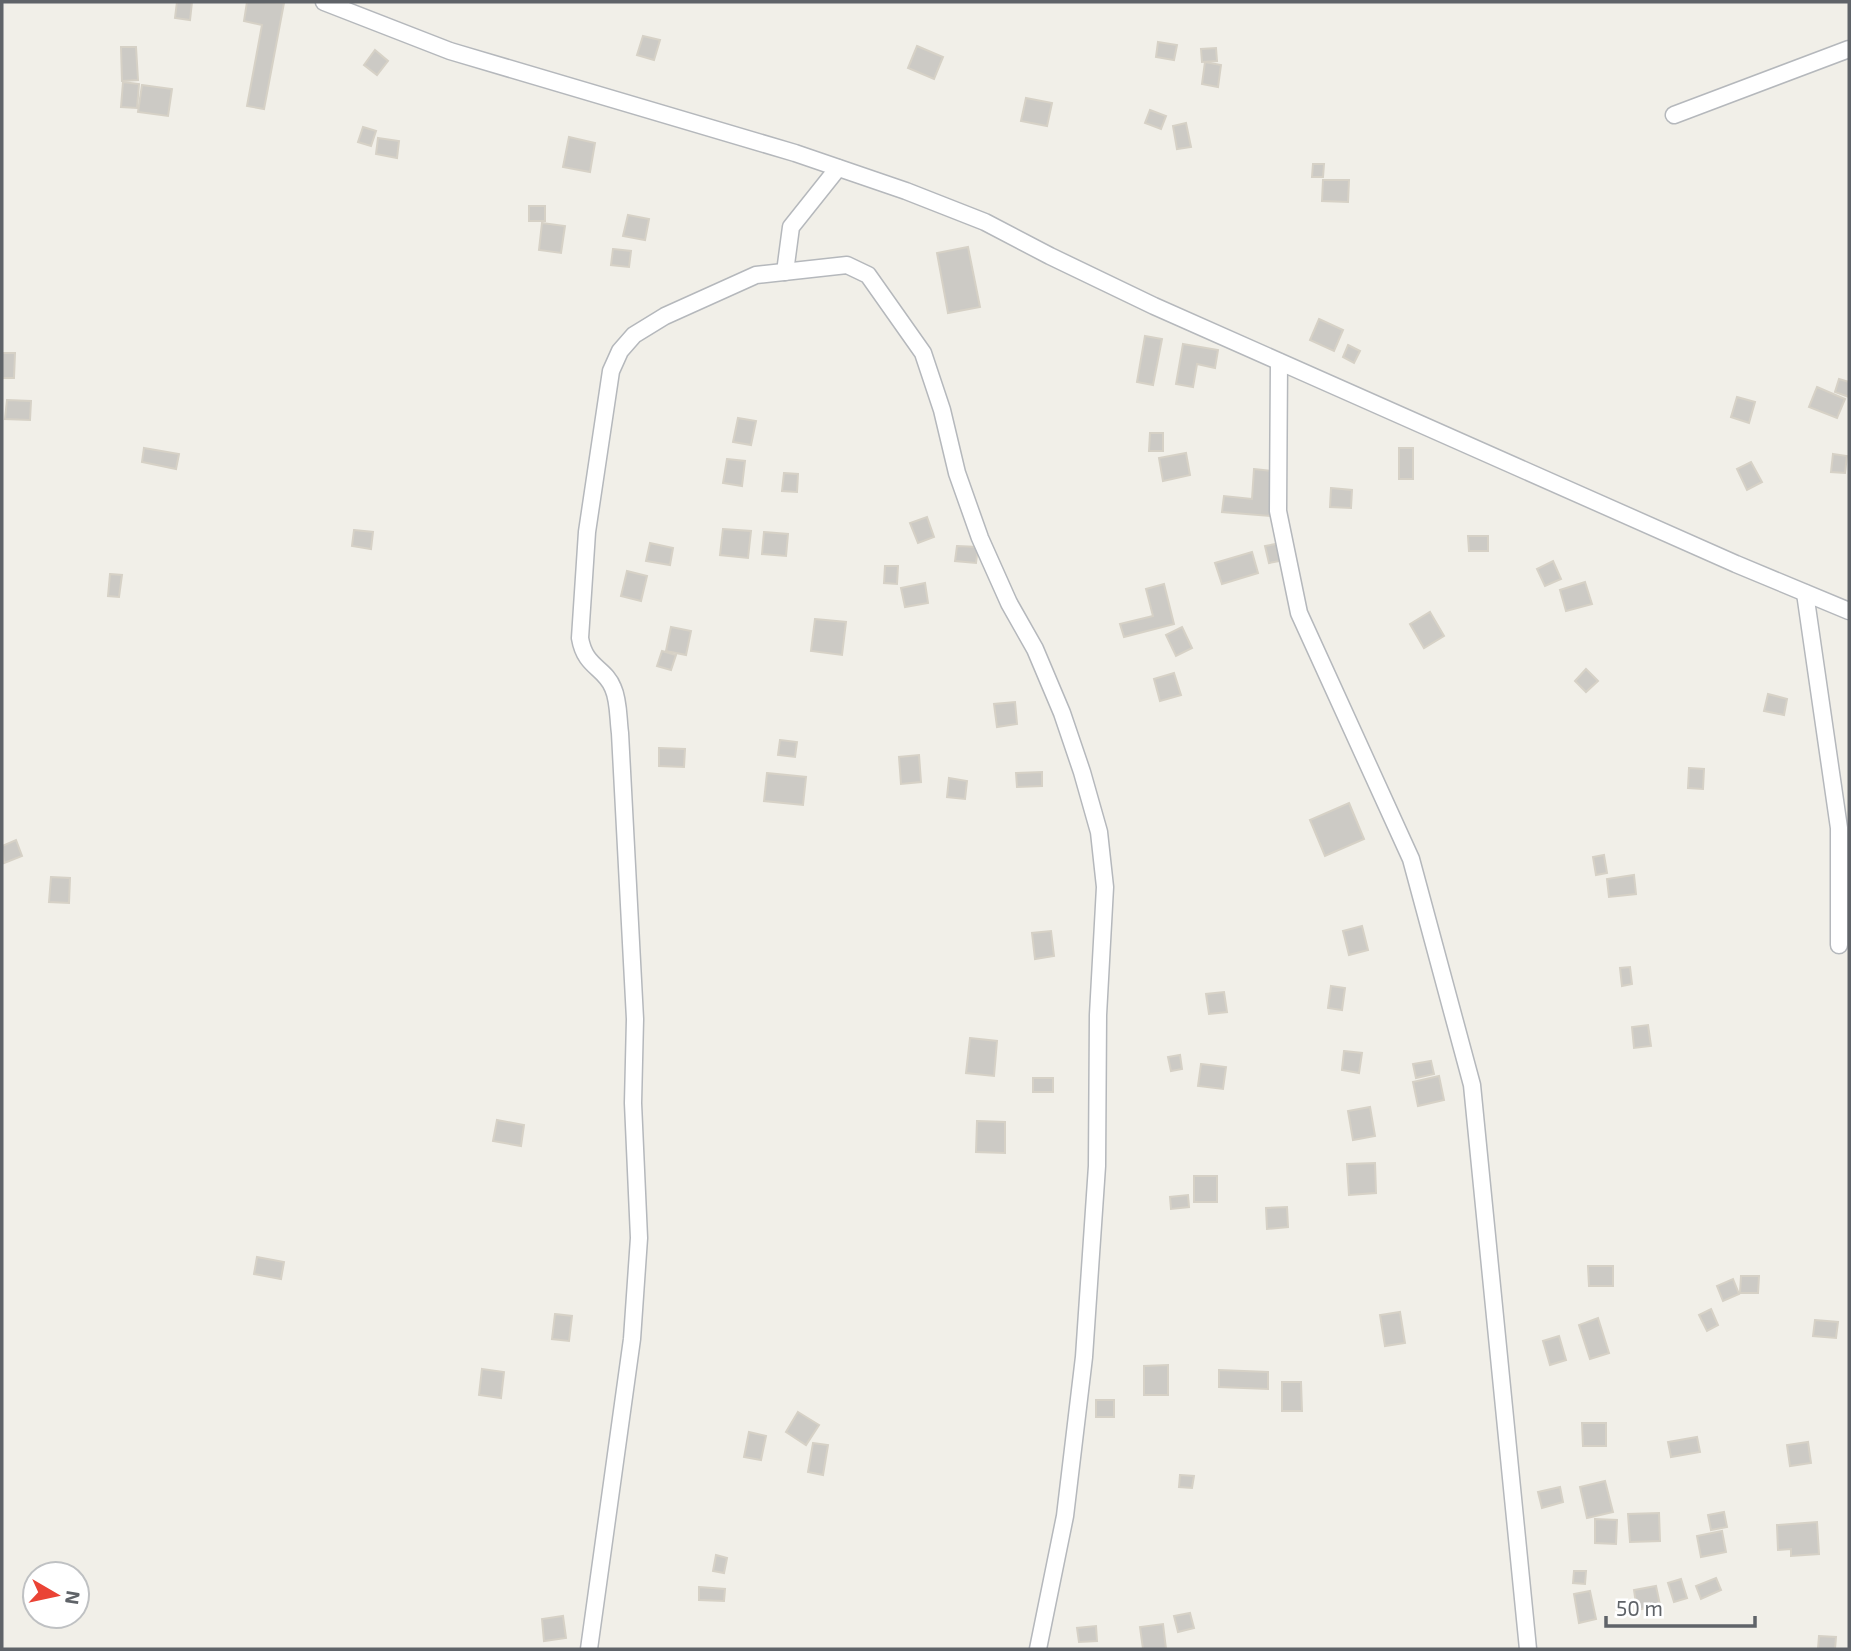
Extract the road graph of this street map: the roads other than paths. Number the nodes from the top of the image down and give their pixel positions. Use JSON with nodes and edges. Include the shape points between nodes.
{"nodes":[{"id":1,"x":324,"y":2,"type":"edge"},
{"id":2,"x":1849,"y":49,"type":"edge"},
{"id":3,"x":1674,"y":115,"type":"dead end"},
{"id":4,"x":838,"y":168,"type":"junction"},
{"id":5,"x":785,"y":272,"type":"junction"},
{"id":6,"x":1279,"y":362,"type":"junction"},
{"id":7,"x":1805,"y":593,"type":"junction"},
{"id":8,"x":1849,"y":611,"type":"edge"},
{"id":9,"x":1839,"y":945,"type":"dead end"},
{"id":10,"x":589,"y":1649,"type":"edge"},
{"id":11,"x":1038,"y":1649,"type":"edge"},
{"id":12,"x":1528,"y":1649,"type":"edge"}],
"edges":[{"from":1,"to":4,"type":"street","via":[[450,51]]},
{"from":2,"to":3,"type":"street"},
{"from":4,"to":5,"type":"street","via":[[791,227]]},
{"from":4,"to":6,"type":"street","via":[[985,222]]},
{"from":5,"to":10,"type":"street","via":[[756,275],[634,335],[611,371],[603,413],[587,533],[580,638],[582,651],[613,687],[620,733],[634,979],[639,1238],[632,1339]]},
{"from":5,"to":11,"type":"street","via":[[828,265],[858,268],[868,275],[923,353],[980,538],[1062,713],[1099,832],[1105,887],[1097,1166],[1084,1357],[1065,1516]]},
{"from":6,"to":7,"type":"street"},
{"from":6,"to":12,"type":"street","via":[[1279,511],[1299,613],[1411,859],[1472,1085]]},
{"from":7,"to":8,"type":"street"},
{"from":7,"to":9,"type":"street","via":[[1839,828]]}]}
